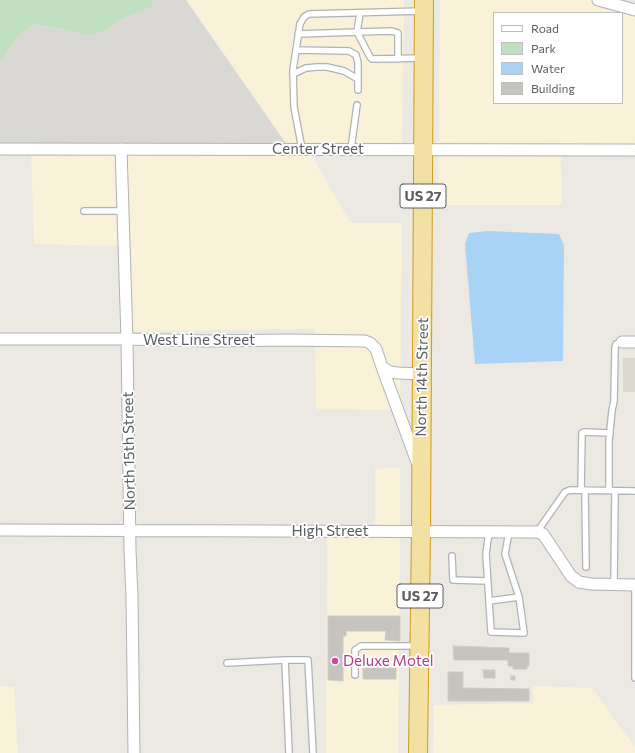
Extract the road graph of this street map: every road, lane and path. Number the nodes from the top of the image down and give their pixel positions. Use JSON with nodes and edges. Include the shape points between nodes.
{"nodes":[{"id":1,"x":598,"y":0,"type":"edge"},
{"id":2,"x":424,"y":5,"type":"edge"},
{"id":3,"x":628,"y":6,"type":"edge"},
{"id":4,"x":360,"y":12,"type":"junction"},
{"id":5,"x":357,"y":32,"type":"junction"},
{"id":6,"x":298,"y":34,"type":"junction"},
{"id":7,"x":296,"y":50,"type":"junction"},
{"id":8,"x":424,"y":58,"type":"junction"},
{"id":9,"x":398,"y":59,"type":"junction"},
{"id":10,"x":293,"y":74,"type":"junction"},
{"id":11,"x":358,"y":79,"type":"junction"},
{"id":12,"x":358,"y":90,"type":"dead end"},
{"id":13,"x":357,"y":105,"type":"dead end"},
{"id":14,"x":0,"y":149,"type":"edge"},
{"id":15,"x":121,"y":149,"type":"junction"},
{"id":16,"x":302,"y":149,"type":"junction"},
{"id":17,"x":351,"y":150,"type":"junction"},
{"id":18,"x":423,"y":150,"type":"junction"},
{"id":19,"x":635,"y":150,"type":"edge"},
{"id":20,"x":84,"y":211,"type":"dead end"},
{"id":21,"x":123,"y":211,"type":"junction"},
{"id":22,"x":0,"y":339,"type":"edge"},
{"id":23,"x":127,"y":339,"type":"junction"},
{"id":24,"x":622,"y":342,"type":"joint"},
{"id":25,"x":635,"y":342,"type":"edge"},
{"id":26,"x":382,"y":367,"type":"junction"},
{"id":27,"x":422,"y":374,"type":"junction"},
{"id":28,"x":610,"y":433,"type":"junction"},
{"id":29,"x":421,"y":472,"type":"junction"},
{"id":30,"x":583,"y":490,"type":"junction"},
{"id":31,"x":612,"y":491,"type":"junction"},
{"id":32,"x":635,"y":491,"type":"edge"},
{"id":33,"x":0,"y":530,"type":"edge"},
{"id":34,"x":130,"y":530,"type":"junction"},
{"id":35,"x":421,"y":532,"type":"junction"},
{"id":36,"x":489,"y":532,"type":"junction"},
{"id":37,"x":509,"y":532,"type":"junction"},
{"id":38,"x":537,"y":532,"type":"junction"},
{"id":39,"x":452,"y":556,"type":"dead end"},
{"id":40,"x":586,"y":567,"type":"dead end"},
{"id":41,"x":487,"y":581,"type":"junction"},
{"id":42,"x":614,"y":585,"type":"junction"},
{"id":43,"x":635,"y":585,"type":"edge"},
{"id":44,"x":519,"y":597,"type":"junction"},
{"id":45,"x":489,"y":601,"type":"junction"},
{"id":46,"x":419,"y":646,"type":"junction"},
{"id":47,"x":285,"y":660,"type":"junction"},
{"id":48,"x":227,"y":663,"type":"dead end"},
{"id":49,"x":354,"y":675,"type":"dead end"},
{"id":50,"x":635,"y":678,"type":"edge"},
{"id":51,"x":134,"y":753,"type":"edge"},
{"id":52,"x":289,"y":753,"type":"edge"},
{"id":53,"x":312,"y":753,"type":"edge"},
{"id":54,"x":418,"y":753,"type":"edge"}],
"edges":[{"from":1,"to":3,"type":"street"},
{"from":2,"to":4,"type":"lane"},
{"from":2,"to":8,"type":"highway","name":"North 14th Street","number":"US 27"},
{"from":4,"to":5,"type":"lane"},
{"from":4,"to":6,"type":"lane","via":[[309,14],[300,24]]},
{"from":5,"to":6,"type":"lane"},
{"from":5,"to":9,"type":"lane","via":[[372,59]]},
{"from":5,"to":9,"type":"lane","via":[[398,33]]},
{"from":6,"to":7,"type":"lane"},
{"from":7,"to":10,"type":"lane"},
{"from":7,"to":11,"type":"lane","via":[[349,51],[356,55]]},
{"from":8,"to":9,"type":"lane"},
{"from":8,"to":18,"type":"highway","name":"North 14th Street","number":"US 27"},
{"from":10,"to":11,"type":"lane","via":[[306,68],[327,67],[344,71]]},
{"from":10,"to":16,"type":"lane","via":[[294,107]]},
{"from":11,"to":12,"type":"lane"},
{"from":13,"to":17,"type":"lane"},
{"from":14,"to":15,"type":"street","name":"Center Street"},
{"from":15,"to":16,"type":"street","name":"Center Street"},
{"from":15,"to":21,"type":"street","name":"North 15th Street"},
{"from":16,"to":17,"type":"street","name":"Center Street"},
{"from":17,"to":18,"type":"street","name":"Center Street"},
{"from":18,"to":19,"type":"street","name":"Center Street"},
{"from":18,"to":27,"type":"highway","name":"North 14th Street","number":"US 27"},
{"from":20,"to":21,"type":"lane"},
{"from":21,"to":23,"type":"street","name":"North 15th Street"},
{"from":22,"to":23,"type":"street","name":"West Line Street"},
{"from":23,"to":26,"type":"street","name":"West Line Street","via":[[366,340],[376,349]]},
{"from":23,"to":34,"type":"street","name":"North 15th Street"},
{"from":24,"to":25,"type":"street"},
{"from":24,"to":28,"type":"lane","via":[[614,348],[614,401]]},
{"from":26,"to":27,"type":"street","via":[[390,372]]},
{"from":26,"to":29,"type":"street","name":"West Line Street"},
{"from":27,"to":29,"type":"highway","name":"North 14th Street","number":"US 27"},
{"from":28,"to":30,"type":"lane","via":[[582,433]]},
{"from":28,"to":31,"type":"lane"},
{"from":29,"to":35,"type":"highway","name":"North 14th Street","number":"US 27"},
{"from":30,"to":31,"type":"lane"},
{"from":30,"to":38,"type":"lane","via":[[565,492]]},
{"from":30,"to":40,"type":"lane"},
{"from":31,"to":32,"type":"lane"},
{"from":31,"to":42,"type":"lane"},
{"from":33,"to":34,"type":"street","name":"High Street"},
{"from":34,"to":35,"type":"street","name":"High Street"},
{"from":34,"to":51,"type":"street","name":"North 15th Street"},
{"from":35,"to":36,"type":"street","name":"High Street"},
{"from":35,"to":46,"type":"highway","name":"North 14th Street","number":"US 27"},
{"from":36,"to":37,"type":"street","name":"High Street"},
{"from":36,"to":41,"type":"lane","via":[[486,554]]},
{"from":37,"to":38,"type":"street","name":"High Street"},
{"from":37,"to":44,"type":"lane","via":[[505,554]]},
{"from":38,"to":42,"type":"street","via":[[543,534],[571,576],[579,582]]},
{"from":39,"to":41,"type":"lane","via":[[453,580]]},
{"from":41,"to":45,"type":"lane"},
{"from":42,"to":43,"type":"street"},
{"from":43,"to":50,"type":"lane"},
{"from":44,"to":45,"type":"lane"},
{"from":44,"to":45,"type":"lane","via":[[524,633],[491,632]]},
{"from":46,"to":49,"type":"lane","via":[[361,646],[355,650]]},
{"from":46,"to":54,"type":"highway","name":"North 14th Street","number":"US 27"},
{"from":47,"to":48,"type":"lane"},
{"from":47,"to":52,"type":"lane"},
{"from":47,"to":53,"type":"lane","via":[[308,660]]}]}
